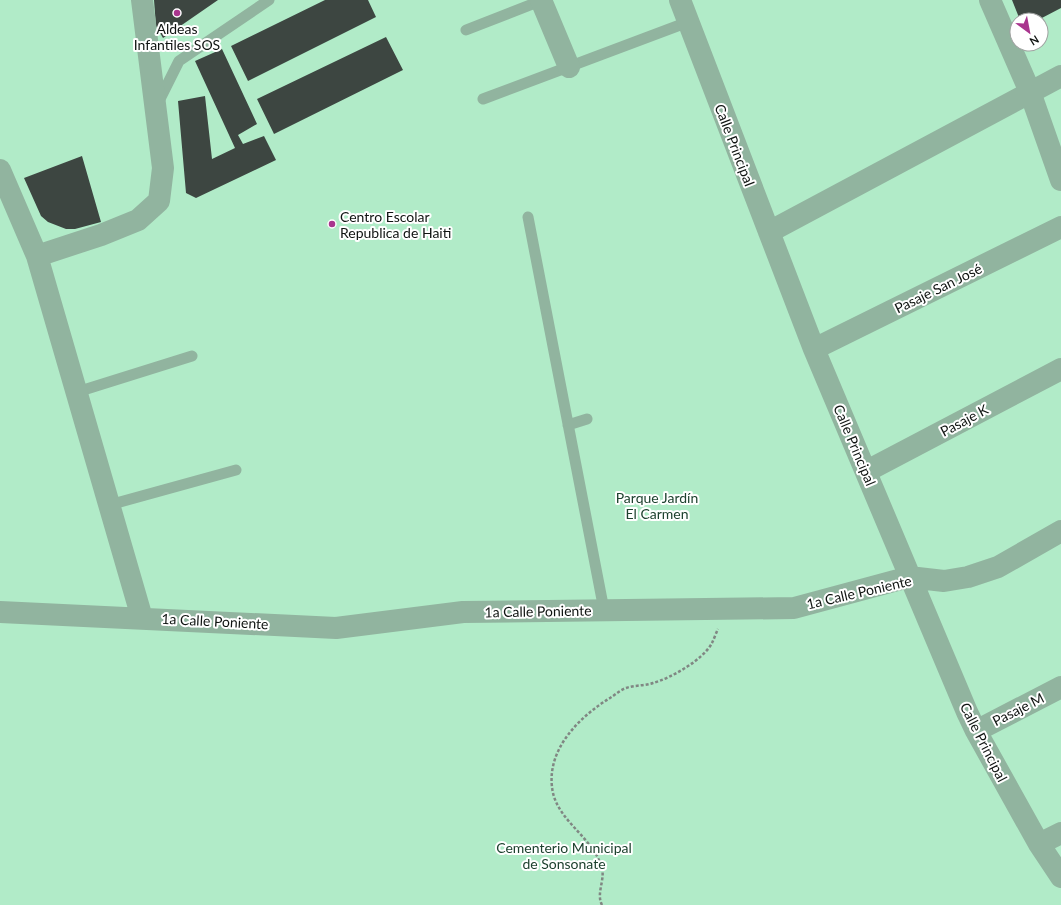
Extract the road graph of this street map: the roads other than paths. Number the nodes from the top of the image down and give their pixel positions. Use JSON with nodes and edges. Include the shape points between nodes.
{"nodes":[{"id":1,"x":142,"y":0,"type":"edge"},
{"id":2,"x":269,"y":0,"type":"edge"},
{"id":3,"x":542,"y":0,"type":"edge"},
{"id":4,"x":680,"y":0,"type":"edge"},
{"id":5,"x":990,"y":0,"type":"edge"},
{"id":6,"x":688,"y":22,"type":"junction"},
{"id":7,"x":466,"y":30,"type":"dead end"},
{"id":8,"x":570,"y":67,"type":"junction"},
{"id":9,"x":1061,"y":76,"type":"edge"},
{"id":10,"x":1030,"y":92,"type":"junction"},
{"id":11,"x":483,"y":99,"type":"dead end"},
{"id":12,"x":156,"y":108,"type":"junction"},
{"id":13,"x":0,"y":170,"type":"edge"},
{"id":14,"x":1061,"y":180,"type":"edge"},
{"id":15,"x":528,"y":217,"type":"dead end"},
{"id":16,"x":1061,"y":227,"type":"edge"},
{"id":17,"x":769,"y":232,"type":"junction"},
{"id":18,"x":37,"y":256,"type":"junction"},
{"id":19,"x":814,"y":349,"type":"junction"},
{"id":20,"x":192,"y":356,"type":"dead end"},
{"id":21,"x":1061,"y":369,"type":"edge"},
{"id":22,"x":77,"y":392,"type":"junction"},
{"id":23,"x":587,"y":419,"type":"dead end"},
{"id":24,"x":568,"y":425,"type":"junction"},
{"id":25,"x":236,"y":470,"type":"dead end"},
{"id":26,"x":867,"y":471,"type":"junction"},
{"id":27,"x":109,"y":505,"type":"junction"},
{"id":28,"x":1061,"y":531,"type":"edge"},
{"id":29,"x":909,"y":577,"type":"junction"},
{"id":30,"x":604,"y":610,"type":"junction"},
{"id":31,"x":0,"y":612,"type":"edge"},
{"id":32,"x":142,"y":618,"type":"junction"},
{"id":33,"x":1061,"y":687,"type":"edge"},
{"id":34,"x":976,"y":731,"type":"junction"},
{"id":35,"x":1061,"y":833,"type":"edge"},
{"id":36,"x":1039,"y":844,"type":"junction"},
{"id":37,"x":1061,"y":877,"type":"edge"}],
"edges":[{"from":1,"to":12,"type":"street"},
{"from":2,"to":12,"type":"lane","via":[[179,61]]},
{"from":3,"to":7,"type":"lane"},
{"from":3,"to":8,"type":"street"},
{"from":4,"to":6,"type":"street","name":"Calle Principal"},
{"from":5,"to":10,"type":"street"},
{"from":6,"to":8,"type":"lane"},
{"from":6,"to":17,"type":"street","name":"Calle Principal"},
{"from":8,"to":11,"type":"lane"},
{"from":9,"to":10,"type":"street"},
{"from":10,"to":14,"type":"street"},
{"from":10,"to":17,"type":"street"},
{"from":12,"to":18,"type":"street","via":[[163,168],[159,201],[138,220]]},
{"from":13,"to":18,"type":"street"},
{"from":15,"to":24,"type":"lane"},
{"from":16,"to":19,"type":"street","name":"Pasaje San José"},
{"from":17,"to":19,"type":"street","name":"Calle Principal"},
{"from":18,"to":22,"type":"street"},
{"from":19,"to":26,"type":"street","name":"Calle Principal"},
{"from":20,"to":22,"type":"lane"},
{"from":21,"to":26,"type":"street","name":"Pasaje K"},
{"from":22,"to":27,"type":"street"},
{"from":23,"to":24,"type":"lane"},
{"from":24,"to":30,"type":"lane"},
{"from":25,"to":27,"type":"lane"},
{"from":26,"to":29,"type":"street","name":"Calle Principal"},
{"from":27,"to":32,"type":"street"},
{"from":28,"to":29,"type":"street","name":"1a Calle Poniente","via":[[998,567],[968,577],[944,581]]},
{"from":29,"to":30,"type":"street","name":"1a Calle Poniente","via":[[794,608]]},
{"from":29,"to":34,"type":"street","name":"Calle Principal"},
{"from":30,"to":32,"type":"street","name":"1a Calle Poniente","via":[[463,612],[336,628]]},
{"from":31,"to":32,"type":"street","name":"1a Calle Poniente"},
{"from":33,"to":34,"type":"street","name":"Pasaje M"},
{"from":34,"to":36,"type":"street","name":"Calle Principal"},
{"from":35,"to":36,"type":"street"},
{"from":36,"to":37,"type":"street","name":"Calle Principal"}]}
